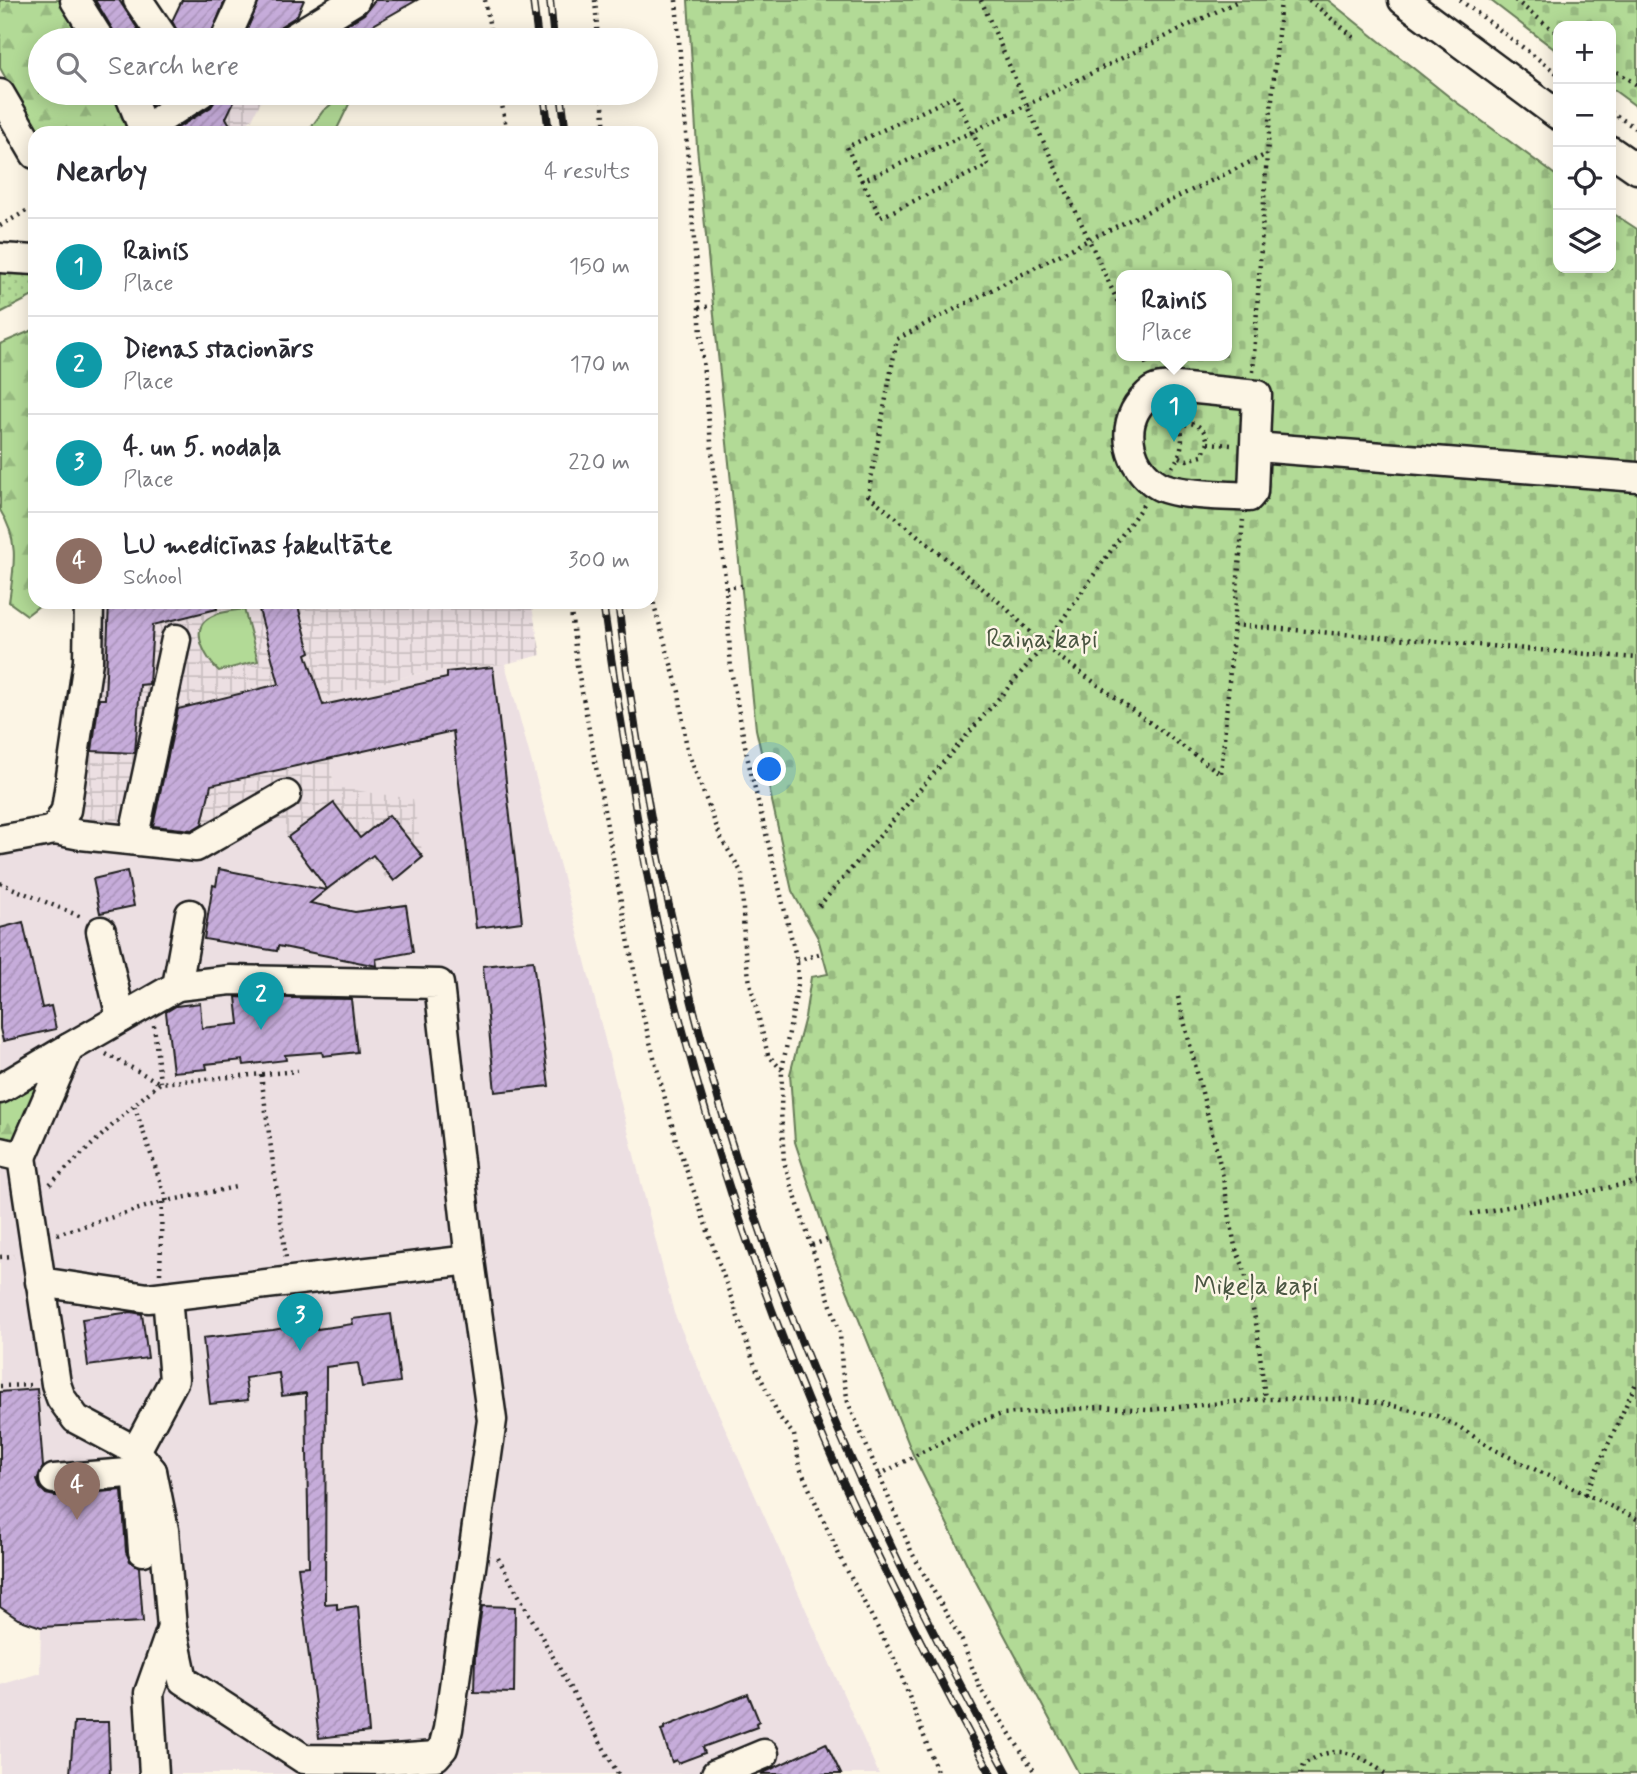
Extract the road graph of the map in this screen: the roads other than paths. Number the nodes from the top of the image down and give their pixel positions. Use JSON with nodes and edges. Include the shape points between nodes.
{"nodes":[{"id":1,"x":75,"y":0,"type":"edge"},
{"id":2,"x":138,"y":0,"type":"edge"},
{"id":3,"x":243,"y":0,"type":"edge"},
{"id":4,"x":318,"y":0,"type":"edge"},
{"id":5,"x":355,"y":0,"type":"edge"},
{"id":6,"x":1403,"y":0,"type":"edge"},
{"id":7,"x":161,"y":21,"type":"edge"},
{"id":8,"x":92,"y":28,"type":"edge"},
{"id":9,"x":230,"y":28,"type":"edge"},
{"id":10,"x":301,"y":28,"type":"edge"},
{"id":11,"x":309,"y":28,"type":"edge"},
{"id":12,"x":0,"y":94,"type":"edge"},
{"id":13,"x":135,"y":105,"type":"edge"},
{"id":14,"x":183,"y":105,"type":"edge"},
{"id":15,"x":1553,"y":111,"type":"edge"},
{"id":16,"x":143,"y":126,"type":"edge"},
{"id":17,"x":152,"y":126,"type":"edge"},
{"id":18,"x":28,"y":142,"type":"edge"},
{"id":19,"x":1616,"y":154,"type":"edge"},
{"id":20,"x":1637,"y":169,"type":"edge"},
{"id":21,"x":0,"y":258,"type":"edge"},
{"id":22,"x":28,"y":260,"type":"edge"},
{"id":23,"x":1256,"y":447,"type":"junction"},
{"id":24,"x":1637,"y":477,"type":"edge"},
{"id":25,"x":89,"y":609,"type":"edge"},
{"id":26,"x":176,"y":639,"type":"dead end"},
{"id":27,"x":286,"y":795,"type":"dead end"},
{"id":28,"x":55,"y":830,"type":"junction"},
{"id":29,"x":0,"y":840,"type":"edge"},
{"id":30,"x":133,"y":840,"type":"junction"},
{"id":31,"x":190,"y":914,"type":"dead end"},
{"id":32,"x":101,"y":931,"type":"road end"},
{"id":33,"x":177,"y":986,"type":"junction"},
{"id":34,"x":121,"y":1018,"type":"junction"},
{"id":35,"x":75,"y":1044,"type":"junction"},
{"id":36,"x":0,"y":1089,"type":"edge"},
{"id":37,"x":11,"y":1154,"type":"edge"},
{"id":38,"x":470,"y":1260,"type":"junction"},
{"id":39,"x":40,"y":1282,"type":"junction"},
{"id":40,"x":163,"y":1287,"type":"junction"},
{"id":41,"x":144,"y":1461,"type":"junction"},
{"id":42,"x":54,"y":1479,"type":"dead end"},
{"id":43,"x":143,"y":1551,"type":"dead end"},
{"id":44,"x":172,"y":1628,"type":"junction"},
{"id":45,"x":279,"y":1744,"type":"junction"},
{"id":46,"x":764,"y":1754,"type":"dead end"},
{"id":47,"x":154,"y":1774,"type":"edge"},
{"id":48,"x":282,"y":1774,"type":"edge"},
{"id":49,"x":716,"y":1774,"type":"edge"}],
"edges":[{"from":1,"to":8,"type":"street"},
{"from":2,"to":7,"type":"street"},
{"from":3,"to":9,"type":"street"},
{"from":4,"to":10,"type":"street"},
{"from":5,"to":11,"type":"street"},
{"from":6,"to":15,"type":"street"},
{"from":12,"to":18,"type":"street"},
{"from":13,"to":16,"type":"street"},
{"from":14,"to":17,"type":"street"},
{"from":19,"to":20,"type":"street"},
{"from":21,"to":22,"type":"street"},
{"from":23,"to":23,"type":"street","via":[[1249,497],[1168,490],[1164,476],[1144,475],[1133,455],[1131,419],[1158,388],[1251,393],[1258,398]]},
{"from":23,"to":24,"type":"street"},
{"from":25,"to":28,"type":"street","via":[[88,661],[71,787]]},
{"from":26,"to":30,"type":"street"},
{"from":27,"to":30,"type":"street","via":[[196,847]]},
{"from":28,"to":29,"type":"street"},
{"from":28,"to":30,"type":"street"},
{"from":31,"to":33,"type":"street"},
{"from":32,"to":34,"type":"street"},
{"from":33,"to":34,"type":"street"},
{"from":33,"to":38,"type":"street","via":[[231,980],[439,984]]},
{"from":34,"to":35,"type":"street"},
{"from":35,"to":36,"type":"street"},
{"from":35,"to":37,"type":"street"},
{"from":37,"to":39,"type":"street","via":[[29,1203]]},
{"from":38,"to":40,"type":"street","via":[[289,1281]]},
{"from":38,"to":45,"type":"street","via":[[492,1420],[443,1748],[436,1756],[304,1759]]},
{"from":39,"to":40,"type":"street","via":[[148,1298]]},
{"from":39,"to":41,"type":"street","via":[[61,1398],[76,1419]]},
{"from":40,"to":41,"type":"street","via":[[174,1381]]},
{"from":41,"to":42,"type":"street"},
{"from":41,"to":43,"type":"street","via":[[138,1483]]},
{"from":41,"to":44,"type":"street","via":[[164,1530]]},
{"from":44,"to":45,"type":"street","via":[[183,1680]]},
{"from":44,"to":47,"type":"street","via":[[149,1693]]},
{"from":45,"to":48,"type":"street"},
{"from":46,"to":49,"type":"street"}]}
